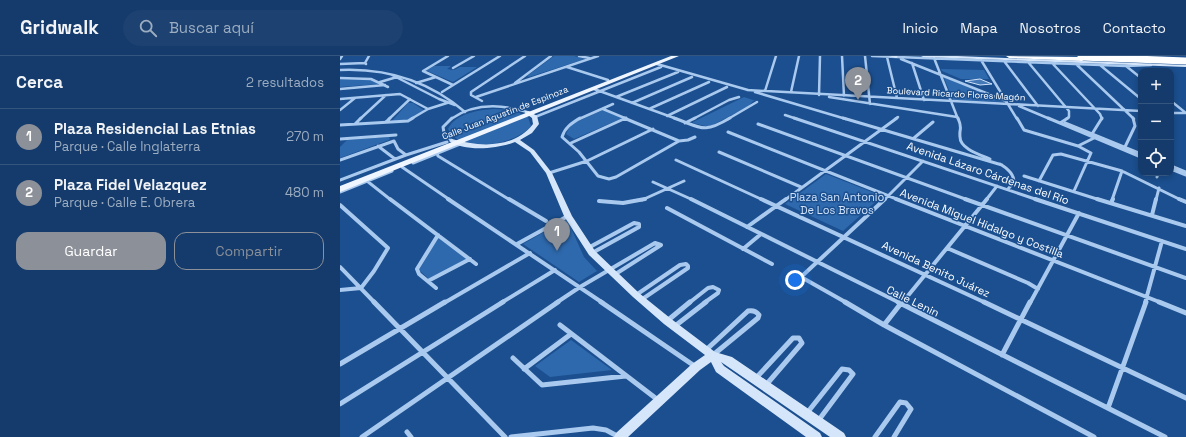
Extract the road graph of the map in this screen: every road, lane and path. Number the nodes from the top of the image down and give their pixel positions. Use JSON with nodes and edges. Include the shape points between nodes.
{"nodes":[{"id":1,"x":342,"y":56,"type":"edge"},
{"id":2,"x":369,"y":56,"type":"edge"},
{"id":3,"x":448,"y":56,"type":"edge"},
{"id":4,"x":474,"y":56,"type":"edge"},
{"id":5,"x":500,"y":56,"type":"edge"},
{"id":6,"x":525,"y":56,"type":"edge"},
{"id":7,"x":551,"y":56,"type":"edge"},
{"id":8,"x":579,"y":56,"type":"edge"},
{"id":9,"x":598,"y":56,"type":"edge"},
{"id":10,"x":670,"y":56,"type":"edge"},
{"id":11,"x":676,"y":56,"type":"edge"},
{"id":12,"x":776,"y":56,"type":"edge"},
{"id":13,"x":799,"y":56,"type":"edge"},
{"id":14,"x":820,"y":56,"type":"edge"},
{"id":15,"x":842,"y":56,"type":"edge"},
{"id":16,"x":865,"y":56,"type":"edge"},
{"id":17,"x":872,"y":56,"type":"edge"},
{"id":18,"x":889,"y":56,"type":"edge"},
{"id":19,"x":923,"y":56,"type":"edge"},
{"id":20,"x":1120,"y":56,"type":"edge"},
{"id":21,"x":896,"y":57,"type":"junction"},
{"id":22,"x":905,"y":57,"type":"junction"},
{"id":23,"x":1174,"y":57,"type":"edge"},
{"id":24,"x":934,"y":58,"type":"junction"},
{"id":25,"x":1044,"y":58,"type":"edge"},
{"id":26,"x":1082,"y":58,"type":"junction"},
{"id":27,"x":340,"y":59,"type":"edge"},
{"id":28,"x":590,"y":59,"type":"junction"},
{"id":29,"x":1006,"y":59,"type":"edge"},
{"id":30,"x":981,"y":60,"type":"junction"},
{"id":31,"x":1028,"y":62,"type":"junction"},
{"id":32,"x":1036,"y":62,"type":"junction"},
{"id":33,"x":912,"y":63,"type":"junction"},
{"id":34,"x":1052,"y":63,"type":"junction"},
{"id":35,"x":1186,"y":63,"type":"edge"},
{"id":36,"x":340,"y":64,"type":"edge"},
{"id":37,"x":659,"y":64,"type":"junction"},
{"id":38,"x":1075,"y":64,"type":"junction"},
{"id":39,"x":1100,"y":65,"type":"junction"},
{"id":40,"x":1151,"y":65,"type":"junction"},
{"id":41,"x":1126,"y":66,"type":"junction"},
{"id":42,"x":565,"y":67,"type":"junction"},
{"id":43,"x":453,"y":68,"type":"dead end"},
{"id":44,"x":340,"y":71,"type":"edge"},
{"id":45,"x":678,"y":72,"type":"dead end"},
{"id":46,"x":939,"y":72,"type":"junction"},
{"id":47,"x":399,"y":76,"type":"junction"},
{"id":48,"x":1138,"y":76,"type":"edge"},
{"id":49,"x":692,"y":77,"type":"dead end"},
{"id":50,"x":341,"y":78,"type":"edge"},
{"id":51,"x":437,"y":78,"type":"junction"},
{"id":52,"x":379,"y":81,"type":"junction"},
{"id":53,"x":606,"y":81,"type":"junction"},
{"id":54,"x":709,"y":82,"type":"dead end"},
{"id":55,"x":418,"y":83,"type":"junction"},
{"id":56,"x":413,"y":84,"type":"junction"},
{"id":57,"x":453,"y":85,"type":"junction"},
{"id":58,"x":512,"y":85,"type":"junction"},
{"id":59,"x":727,"y":87,"type":"dead end"},
{"id":60,"x":340,"y":89,"type":"edge"},
{"id":61,"x":598,"y":90,"type":"junction"},
{"id":62,"x":747,"y":90,"type":"junction"},
{"id":63,"x":765,"y":91,"type":"junction"},
{"id":64,"x":442,"y":92,"type":"dead end"},
{"id":65,"x":791,"y":92,"type":"junction"},
{"id":66,"x":818,"y":94,"type":"junction"},
{"id":67,"x":386,"y":95,"type":"junction"},
{"id":68,"x":844,"y":96,"type":"junction"},
{"id":69,"x":355,"y":97,"type":"junction"},
{"id":70,"x":476,"y":97,"type":"junction"},
{"id":71,"x":616,"y":97,"type":"junction"},
{"id":72,"x":739,"y":97,"type":"dead end"},
{"id":73,"x":869,"y":97,"type":"junction"},
{"id":74,"x":1138,"y":97,"type":"edge"},
{"id":75,"x":340,"y":98,"type":"edge"},
{"id":76,"x":897,"y":98,"type":"junction"},
{"id":77,"x":410,"y":99,"type":"junction"},
{"id":78,"x":924,"y":100,"type":"junction"},
{"id":79,"x":482,"y":101,"type":"dead end"},
{"id":80,"x":951,"y":101,"type":"junction"},
{"id":81,"x":1007,"y":101,"type":"junction"},
{"id":82,"x":453,"y":102,"type":"junction"},
{"id":83,"x":757,"y":102,"type":"dead end"},
{"id":84,"x":446,"y":103,"type":"junction"},
{"id":85,"x":632,"y":103,"type":"junction"},
{"id":86,"x":1174,"y":103,"type":"edge"},
{"id":87,"x":613,"y":104,"type":"dead end"},
{"id":88,"x":870,"y":104,"type":"junction"},
{"id":89,"x":1015,"y":105,"type":"junction"},
{"id":90,"x":1021,"y":105,"type":"junction"},
{"id":91,"x":1038,"y":106,"type":"junction"},
{"id":92,"x":1067,"y":107,"type":"junction"},
{"id":93,"x":427,"y":109,"type":"junction"},
{"id":94,"x":603,"y":109,"type":"junction"},
{"id":95,"x":649,"y":109,"type":"junction"},
{"id":96,"x":1097,"y":109,"type":"junction"},
{"id":97,"x":340,"y":110,"type":"edge"},
{"id":98,"x":1126,"y":110,"type":"junction"},
{"id":99,"x":1138,"y":111,"type":"edge"},
{"id":100,"x":465,"y":112,"type":"junction"},
{"id":101,"x":1174,"y":113,"type":"edge"},
{"id":102,"x":1186,"y":113,"type":"edge"},
{"id":103,"x":531,"y":114,"type":"junction"},
{"id":104,"x":785,"y":115,"type":"dead end"},
{"id":105,"x":667,"y":116,"type":"junction"},
{"id":106,"x":898,"y":117,"type":"dead end"},
{"id":107,"x":957,"y":117,"type":"junction"},
{"id":108,"x":626,"y":118,"type":"junction"},
{"id":109,"x":386,"y":122,"type":"junction"},
{"id":110,"x":933,"y":122,"type":"dead end"},
{"id":111,"x":1061,"y":122,"type":"junction"},
{"id":112,"x":685,"y":123,"type":"junction"},
{"id":113,"x":355,"y":124,"type":"junction"},
{"id":114,"x":758,"y":124,"type":"dead end"},
{"id":115,"x":340,"y":125,"type":"edge"},
{"id":116,"x":881,"y":128,"type":"junction"},
{"id":117,"x":653,"y":129,"type":"junction"},
{"id":118,"x":399,"y":130,"type":"dead end"},
{"id":119,"x":728,"y":132,"type":"dead end"},
{"id":120,"x":1092,"y":134,"type":"junction"},
{"id":121,"x":396,"y":135,"type":"junction"},
{"id":122,"x":345,"y":138,"type":"junction"},
{"id":123,"x":695,"y":138,"type":"dead end"},
{"id":124,"x":914,"y":138,"type":"junction"},
{"id":125,"x":1094,"y":138,"type":"junction"},
{"id":126,"x":340,"y":139,"type":"edge"},
{"id":127,"x":394,"y":140,"type":"junction"},
{"id":128,"x":515,"y":140,"type":"junction"},
{"id":129,"x":679,"y":141,"type":"junction"},
{"id":130,"x":864,"y":141,"type":"junction"},
{"id":131,"x":454,"y":142,"type":"junction"},
{"id":132,"x":340,"y":143,"type":"edge"},
{"id":133,"x":571,"y":143,"type":"junction"},
{"id":134,"x":378,"y":146,"type":"junction"},
{"id":135,"x":1078,"y":146,"type":"junction"},
{"id":136,"x":1124,"y":149,"type":"junction"},
{"id":137,"x":719,"y":152,"type":"dead end"},
{"id":138,"x":437,"y":153,"type":"junction"},
{"id":139,"x":1138,"y":153,"type":"edge"},
{"id":140,"x":406,"y":155,"type":"junction"},
{"id":141,"x":845,"y":155,"type":"junction"},
{"id":142,"x":1138,"y":156,"type":"edge"},
{"id":143,"x":396,"y":159,"type":"junction"},
{"id":144,"x":340,"y":160,"type":"edge"},
{"id":145,"x":676,"y":160,"type":"dead end"},
{"id":146,"x":587,"y":161,"type":"junction"},
{"id":147,"x":924,"y":161,"type":"junction"},
{"id":148,"x":1088,"y":161,"type":"junction"},
{"id":149,"x":1002,"y":165,"type":"junction"},
{"id":150,"x":402,"y":167,"type":"junction"},
{"id":151,"x":1174,"y":167,"type":"edge"},
{"id":152,"x":824,"y":170,"type":"junction"},
{"id":153,"x":1174,"y":170,"type":"edge"},
{"id":154,"x":1122,"y":171,"type":"junction"},
{"id":155,"x":1186,"y":172,"type":"edge"},
{"id":156,"x":549,"y":173,"type":"junction"},
{"id":157,"x":1024,"y":176,"type":"dead end"},
{"id":158,"x":1186,"y":176,"type":"edge"},
{"id":159,"x":907,"y":178,"type":"junction"},
{"id":160,"x":340,"y":180,"type":"edge"},
{"id":161,"x":367,"y":181,"type":"junction"},
{"id":162,"x":684,"y":181,"type":"dead end"},
{"id":163,"x":1039,"y":181,"type":"junction"},
{"id":164,"x":653,"y":182,"type":"dead end"},
{"id":165,"x":340,"y":184,"type":"edge"},
{"id":166,"x":997,"y":186,"type":"junction"},
{"id":167,"x":801,"y":187,"type":"junction"},
{"id":168,"x":340,"y":188,"type":"edge"},
{"id":169,"x":670,"y":188,"type":"junction"},
{"id":170,"x":1158,"y":188,"type":"junction"},
{"id":171,"x":1008,"y":189,"type":"junction"},
{"id":172,"x":1074,"y":191,"type":"junction"},
{"id":173,"x":340,"y":192,"type":"edge"},
{"id":174,"x":888,"y":196,"type":"junction"},
{"id":175,"x":599,"y":201,"type":"dead end"},
{"id":176,"x":1111,"y":202,"type":"junction"},
{"id":177,"x":1186,"y":202,"type":"edge"},
{"id":178,"x":340,"y":205,"type":"edge"},
{"id":179,"x":776,"y":205,"type":"junction"},
{"id":180,"x":982,"y":205,"type":"junction"},
{"id":181,"x":667,"y":208,"type":"dead end"},
{"id":182,"x":1079,"y":213,"type":"junction"},
{"id":183,"x":1152,"y":215,"type":"junction"},
{"id":184,"x":568,"y":216,"type":"junction"},
{"id":185,"x":546,"y":222,"type":"dead end"},
{"id":186,"x":965,"y":226,"type":"junction"},
{"id":187,"x":1186,"y":226,"type":"edge"},
{"id":188,"x":747,"y":227,"type":"junction"},
{"id":189,"x":761,"y":234,"type":"junction"},
{"id":190,"x":438,"y":235,"type":"junction"},
{"id":191,"x":1067,"y":235,"type":"junction"},
{"id":192,"x":845,"y":237,"type":"junction"},
{"id":193,"x":1162,"y":241,"type":"junction"},
{"id":194,"x":517,"y":244,"type":"junction"},
{"id":195,"x":947,"y":248,"type":"junction"},
{"id":196,"x":743,"y":249,"type":"junction"},
{"id":197,"x":1186,"y":249,"type":"edge"},
{"id":198,"x":590,"y":251,"type":"junction"},
{"id":199,"x":530,"y":254,"type":"junction"},
{"id":200,"x":470,"y":259,"type":"junction"},
{"id":201,"x":1053,"y":261,"type":"junction"},
{"id":202,"x":817,"y":263,"type":"junction"},
{"id":203,"x":476,"y":264,"type":"dead end"},
{"id":204,"x":772,"y":264,"type":"dead end"},
{"id":205,"x":340,"y":267,"type":"edge"},
{"id":206,"x":1156,"y":268,"type":"junction"},
{"id":207,"x":554,"y":270,"type":"junction"},
{"id":208,"x":612,"y":273,"type":"junction"},
{"id":209,"x":925,"y":274,"type":"junction"},
{"id":210,"x":1186,"y":278,"type":"edge"},
{"id":211,"x":428,"y":282,"type":"junction"},
{"id":212,"x":580,"y":287,"type":"junction"},
{"id":213,"x":361,"y":288,"type":"junction"},
{"id":214,"x":436,"y":288,"type":"dead end"},
{"id":215,"x":1038,"y":289,"type":"junction"},
{"id":216,"x":340,"y":290,"type":"edge"},
{"id":217,"x":639,"y":297,"type":"junction"},
{"id":218,"x":1148,"y":298,"type":"junction"},
{"id":219,"x":901,"y":304,"type":"junction"},
{"id":220,"x":1186,"y":313,"type":"edge"},
{"id":221,"x":1021,"y":320,"type":"junction"},
{"id":222,"x":667,"y":321,"type":"junction"},
{"id":223,"x":560,"y":325,"type":"dead end"},
{"id":224,"x":884,"y":325,"type":"junction"},
{"id":225,"x":675,"y":327,"type":"junction"},
{"id":226,"x":400,"y":329,"type":"junction"},
{"id":227,"x":571,"y":334,"type":"junction"},
{"id":228,"x":423,"y":352,"type":"junction"},
{"id":229,"x":709,"y":353,"type":"junction"},
{"id":230,"x":1002,"y":355,"type":"junction"},
{"id":231,"x":513,"y":358,"type":"dead end"},
{"id":232,"x":340,"y":364,"type":"edge"},
{"id":233,"x":696,"y":367,"type":"junction"},
{"id":234,"x":524,"y":369,"type":"junction"},
{"id":235,"x":1123,"y":369,"type":"junction"},
{"id":236,"x":626,"y":376,"type":"junction"},
{"id":237,"x":449,"y":378,"type":"junction"},
{"id":238,"x":756,"y":378,"type":"junction"},
{"id":239,"x":765,"y":385,"type":"junction"},
{"id":240,"x":1186,"y":398,"type":"edge"},
{"id":241,"x":659,"y":401,"type":"junction"},
{"id":242,"x":340,"y":404,"type":"edge"},
{"id":243,"x":1108,"y":408,"type":"junction"},
{"id":244,"x":807,"y":414,"type":"junction"},
{"id":245,"x":818,"y":421,"type":"junction"},
{"id":246,"x":362,"y":437,"type":"edge"},
{"id":247,"x":505,"y":437,"type":"edge"},
{"id":248,"x":512,"y":437,"type":"edge"},
{"id":249,"x":620,"y":437,"type":"edge"},
{"id":250,"x":816,"y":437,"type":"edge"},
{"id":251,"x":840,"y":437,"type":"edge"},
{"id":252,"x":875,"y":437,"type":"edge"},
{"id":253,"x":894,"y":437,"type":"edge"},
{"id":254,"x":1094,"y":437,"type":"edge"},
{"id":255,"x":1165,"y":437,"type":"edge"}],
"edges":[{"from":1,"to":27,"type":"street"},
{"from":2,"to":36,"type":"street","via":[[366,63]]},
{"from":3,"to":51,"type":"street","via":[[423,70]]},
{"from":4,"to":43,"type":"street"},
{"from":5,"to":57,"type":"street"},
{"from":6,"to":70,"type":"street","via":[[471,92],[471,95]]},
{"from":7,"to":58,"type":"street"},
{"from":8,"to":28,"type":"street"},
{"from":9,"to":28,"type":"street"},
{"from":10,"to":37,"type":"main road","name":"Calle Juan Agustín de Espinoza"},
{"from":11,"to":37,"type":"main road","name":"Calle Juan Agustín de Espinoza"},
{"from":12,"to":63,"type":"street"},
{"from":13,"to":65,"type":"street"},
{"from":14,"to":66,"type":"street"},
{"from":15,"to":68,"type":"street"},
{"from":16,"to":73,"type":"street"},
{"from":17,"to":18,"type":"street"},
{"from":18,"to":21,"type":"street"},
{"from":18,"to":76,"type":"street"},
{"from":19,"to":25,"type":"street"},
{"from":20,"to":23,"type":"street"},
{"from":21,"to":22,"type":"street"},
{"from":21,"to":33,"type":"street"},
{"from":22,"to":24,"type":"street"},
{"from":22,"to":46,"type":"street"},
{"from":23,"to":35,"type":"street"},
{"from":24,"to":30,"type":"street"},
{"from":24,"to":46,"type":"street"},
{"from":25,"to":26,"type":"highway"},
{"from":25,"to":32,"type":"street"},
{"from":25,"to":40,"type":"street"},
{"from":26,"to":29,"type":"highway"},
{"from":26,"to":35,"type":"highway","bridge":true},
{"from":28,"to":42,"type":"street"},
{"from":29,"to":30,"type":"street"},
{"from":29,"to":31,"type":"street"},
{"from":29,"to":91,"type":"street"},
{"from":30,"to":81,"type":"street"},
{"from":31,"to":32,"type":"street"},
{"from":31,"to":92,"type":"street"},
{"from":32,"to":34,"type":"street"},
{"from":33,"to":46,"type":"street"},
{"from":33,"to":78,"type":"street"},
{"from":34,"to":38,"type":"street"},
{"from":34,"to":96,"type":"street"},
{"from":35,"to":40,"type":"street","via":[[1170,66]]},
{"from":37,"to":53,"type":"main road","name":"Calle Juan Agustín de Espinoza","via":[[647,65]]},
{"from":37,"to":61,"type":"main road","name":"Calle Juan Agustín de Espinoza"},
{"from":37,"to":62,"type":"street"},
{"from":38,"to":39,"type":"street"},
{"from":38,"to":98,"type":"street"},
{"from":39,"to":41,"type":"street"},
{"from":39,"to":74,"type":"street"},
{"from":40,"to":41,"type":"street"},
{"from":41,"to":48,"type":"street"},
{"from":42,"to":53,"type":"street"},
{"from":42,"to":58,"type":"street"},
{"from":44,"to":47,"type":"street"},
{"from":44,"to":47,"type":"street","via":[[375,70]]},
{"from":45,"to":71,"type":"street"},
{"from":46,"to":80,"type":"street"},
{"from":46,"to":81,"type":"street"},
{"from":47,"to":52,"type":"street"},
{"from":47,"to":55,"type":"street"},
{"from":47,"to":56,"type":"street"},
{"from":49,"to":85,"type":"street"},
{"from":50,"to":52,"type":"street"},
{"from":51,"to":55,"type":"street"},
{"from":51,"to":57,"type":"street"},
{"from":52,"to":60,"type":"street","via":[[387,86]]},
{"from":53,"to":103,"type":"main road","name":"Calle Juan Agustín de Espinoza"},
{"from":54,"to":95,"type":"street"},
{"from":55,"to":56,"type":"street"},
{"from":55,"to":82,"type":"street"},
{"from":56,"to":84,"type":"street"},
{"from":57,"to":64,"type":"street"},
{"from":58,"to":70,"type":"street"},
{"from":59,"to":105,"type":"street"},
{"from":61,"to":71,"type":"street"},
{"from":61,"to":103,"type":"main road","name":"Calle Juan Agustín de Espinoza"},
{"from":62,"to":63,"type":"street","name":"Boulevard Ricardo Flores Magón"},
{"from":62,"to":116,"type":"street"},
{"from":63,"to":65,"type":"street","name":"Boulevard Ricardo Flores Magón"},
{"from":65,"to":66,"type":"street","name":"Boulevard Ricardo Flores Magón"},
{"from":66,"to":68,"type":"street","name":"Boulevard Ricardo Flores Magón"},
{"from":66,"to":88,"type":"street"},
{"from":67,"to":69,"type":"street"},
{"from":67,"to":77,"type":"street","via":[[400,94]]},
{"from":67,"to":113,"type":"street"},
{"from":68,"to":73,"type":"street","name":"Boulevard Ricardo Flores Magón"},
{"from":69,"to":75,"type":"street"},
{"from":69,"to":97,"type":"street"},
{"from":70,"to":79,"type":"street"},
{"from":71,"to":85,"type":"street"},
{"from":72,"to":112,"type":"street"},
{"from":73,"to":76,"type":"street","name":"Boulevard Ricardo Flores Magón"},
{"from":73,"to":88,"type":"street"},
{"from":76,"to":78,"type":"street","name":"Boulevard Ricardo Flores Magón"},
{"from":77,"to":93,"type":"street"},
{"from":77,"to":109,"type":"street"},
{"from":78,"to":80,"type":"street","name":"Boulevard Ricardo Flores Magón"},
{"from":80,"to":81,"type":"street","name":"Boulevard Ricardo Flores Magón"},
{"from":80,"to":107,"type":"street"},
{"from":81,"to":89,"type":"street"},
{"from":81,"to":90,"type":"street"},
{"from":81,"to":135,"type":"street","via":[[1025,131]]},
{"from":82,"to":84,"type":"street"},
{"from":82,"to":100,"type":"street"},
{"from":83,"to":112,"type":"street","via":[[709,129]]},
{"from":84,"to":93,"type":"street"},
{"from":85,"to":95,"type":"street"},
{"from":86,"to":102,"type":"street"},
{"from":87,"to":94,"type":"street"},
{"from":88,"to":107,"type":"street"},
{"from":89,"to":90,"type":"street","name":"Boulevard Ricardo Flores Magón"},
{"from":89,"to":111,"type":"street"},
{"from":90,"to":91,"type":"street","name":"Boulevard Ricardo Flores Magón"},
{"from":90,"to":111,"type":"street"},
{"from":91,"to":92,"type":"street","name":"Boulevard Ricardo Flores Magón"},
{"from":92,"to":96,"type":"street","name":"Boulevard Ricardo Flores Magón"},
{"from":92,"to":111,"type":"street","via":[[1070,115]]},
{"from":93,"to":109,"type":"street","via":[[409,120]]},
{"from":94,"to":108,"type":"street"},
{"from":94,"to":133,"type":"street","via":[[567,126],[562,137]]},
{"from":95,"to":105,"type":"street"},
{"from":96,"to":98,"type":"street","name":"Boulevard Ricardo Flores Magón"},
{"from":96,"to":120,"type":"street","via":[[1102,118]]},
{"from":98,"to":99,"type":"street","name":"Boulevard Ricardo Flores Magón"},
{"from":98,"to":136,"type":"street","via":[[1134,119],[1135,126]]},
{"from":100,"to":103,"type":"street","via":[[498,106]]},
{"from":100,"to":131,"type":"street","via":[[451,119],[443,127],[444,133]]},
{"from":101,"to":102,"type":"street"},
{"from":103,"to":128,"type":"street","via":[[536,124],[532,131]]},
{"from":103,"to":131,"type":"main road","name":"Calle Juan Agustín de Espinoza"},
{"from":104,"to":130,"type":"street","name":"Avenida Lázaro Cárdenas del Río"},
{"from":105,"to":112,"type":"street"},
{"from":106,"to":116,"type":"street"},
{"from":107,"to":149,"type":"street","via":[[962,128],[961,142],[974,152]]},
{"from":108,"to":117,"type":"street"},
{"from":108,"to":133,"type":"street"},
{"from":109,"to":113,"type":"street"},
{"from":110,"to":124,"type":"street"},
{"from":111,"to":120,"type":"street"},
{"from":111,"to":125,"type":"street"},
{"from":113,"to":115,"type":"street"},
{"from":114,"to":141,"type":"street"},
{"from":116,"to":124,"type":"street"},
{"from":116,"to":130,"type":"street"},
{"from":117,"to":129,"type":"street"},
{"from":117,"to":146,"type":"street"},
{"from":118,"to":121,"type":"street"},
{"from":119,"to":152,"type":"street","name":"Avenida Miguel Hidalgo y Costilla"},
{"from":120,"to":136,"type":"street"},
{"from":121,"to":122,"type":"street"},
{"from":121,"to":127,"type":"street"},
{"from":122,"to":126,"type":"street"},
{"from":122,"to":132,"type":"street"},
{"from":123,"to":129,"type":"street"},
{"from":124,"to":149,"type":"street"},
{"from":125,"to":135,"type":"street"},
{"from":125,"to":136,"type":"street"},
{"from":127,"to":134,"type":"street"},
{"from":127,"to":140,"type":"street","via":[[398,149]]},
{"from":128,"to":131,"type":"street","via":[[485,146]]},
{"from":128,"to":156,"type":"street","via":[[532,151]]},
{"from":129,"to":146,"type":"street","via":[[609,179],[598,176]]},
{"from":130,"to":141,"type":"street"},
{"from":130,"to":147,"type":"street","name":"Avenida Lázaro Cárdenas del Río"},
{"from":131,"to":138,"type":"street"},
{"from":131,"to":140,"type":"street"},
{"from":131,"to":165,"type":"main road","name":"Calle Juan Agustín de Espinoza"},
{"from":131,"to":168,"type":"main road","name":"Calle Juan Agustín de Espinoza"},
{"from":133,"to":146,"type":"street"},
{"from":134,"to":143,"type":"street"},
{"from":134,"to":144,"type":"street"},
{"from":135,"to":148,"type":"street","via":[[1091,153]]},
{"from":136,"to":139,"type":"street"},
{"from":136,"to":142,"type":"street"},
{"from":137,"to":167,"type":"street"},
{"from":138,"to":150,"type":"street"},
{"from":138,"to":185,"type":"street"},
{"from":140,"to":143,"type":"street"},
{"from":141,"to":152,"type":"street"},
{"from":141,"to":159,"type":"street"},
{"from":143,"to":160,"type":"street"},
{"from":145,"to":179,"type":"street","name":"Avenida Benito Juárez"},
{"from":146,"to":156,"type":"street"},
{"from":147,"to":159,"type":"street"},
{"from":147,"to":166,"type":"street","name":"Avenida Lázaro Cárdenas del Río"},
{"from":148,"to":154,"type":"street"},
{"from":148,"to":163,"type":"street","via":[[1061,154],[1053,155]]},
{"from":148,"to":172,"type":"street"},
{"from":149,"to":171,"type":"street","via":[[1011,171],[1015,179]]},
{"from":150,"to":161,"type":"street"},
{"from":150,"to":194,"type":"street"},
{"from":151,"to":155,"type":"street"},
{"from":152,"to":167,"type":"street"},
{"from":152,"to":174,"type":"street","name":"Avenida Miguel Hidalgo y Costilla"},
{"from":153,"to":158,"type":"street"},
{"from":154,"to":170,"type":"street"},
{"from":154,"to":176,"type":"street"},
{"from":156,"to":184,"type":"street"},
{"from":157,"to":163,"type":"street"},
{"from":159,"to":174,"type":"street"},
{"from":159,"to":180,"type":"street"},
{"from":161,"to":173,"type":"street"},
{"from":161,"to":190,"type":"street"},
{"from":162,"to":169,"type":"street"},
{"from":163,"to":172,"type":"street"},
{"from":164,"to":169,"type":"street","name":"Calle Lenin"},
{"from":166,"to":171,"type":"street","name":"Avenida Lázaro Cárdenas del Río"},
{"from":166,"to":180,"type":"street"},
{"from":167,"to":179,"type":"street"},
{"from":169,"to":175,"type":"street","via":[[635,202],[615,204]]},
{"from":169,"to":188,"type":"street","name":"Calle Lenin"},
{"from":170,"to":177,"type":"street"},
{"from":170,"to":183,"type":"street"},
{"from":171,"to":182,"type":"street","name":"Avenida Lázaro Cárdenas del Río"},
{"from":172,"to":176,"type":"street"},
{"from":174,"to":186,"type":"street","name":"Avenida Miguel Hidalgo y Costilla"},
{"from":174,"to":192,"type":"street"},
{"from":176,"to":183,"type":"street"},
{"from":178,"to":213,"type":"street","via":[[388,248]]},
{"from":179,"to":188,"type":"street"},
{"from":179,"to":192,"type":"street","name":"Avenida Benito Juárez"},
{"from":180,"to":186,"type":"street"},
{"from":180,"to":191,"type":"street"},
{"from":181,"to":196,"type":"street"},
{"from":182,"to":191,"type":"street"},
{"from":182,"to":193,"type":"street","name":"Avenida Lázaro Cárdenas del Río"},
{"from":183,"to":187,"type":"street"},
{"from":184,"to":194,"type":"street"},
{"from":184,"to":198,"type":"street"},
{"from":186,"to":195,"type":"street"},
{"from":186,"to":201,"type":"street","name":"Avenida Miguel Hidalgo y Costilla"},
{"from":188,"to":189,"type":"street","name":"Calle Lenin"},
{"from":189,"to":196,"type":"street"},
{"from":189,"to":202,"type":"street","name":"Calle Lenin"},
{"from":190,"to":200,"type":"street"},
{"from":190,"to":211,"type":"street","via":[[417,269]]},
{"from":191,"to":201,"type":"street"},
{"from":191,"to":206,"type":"street"},
{"from":192,"to":202,"type":"street"},
{"from":192,"to":209,"type":"street","name":"Avenida Benito Juárez"},
{"from":193,"to":197,"type":"street","name":"Avenida Lázaro Cárdenas del Río"},
{"from":193,"to":206,"type":"street"},
{"from":194,"to":199,"type":"street"},
{"from":195,"to":209,"type":"street"},
{"from":195,"to":215,"type":"street"},
{"from":196,"to":204,"type":"street"},
{"from":198,"to":198,"type":"street","via":[[639,227],[639,224],[634,223]]},
{"from":198,"to":208,"type":"street"},
{"from":199,"to":207,"type":"street"},
{"from":199,"to":226,"type":"street"},
{"from":200,"to":203,"type":"street"},
{"from":200,"to":211,"type":"street"},
{"from":201,"to":215,"type":"street"},
{"from":201,"to":218,"type":"street","name":"Avenida Miguel Hidalgo y Costilla"},
{"from":202,"to":219,"type":"street","name":"Calle Lenin"},
{"from":202,"to":224,"type":"street","via":[[801,278]]},
{"from":205,"to":213,"type":"street"},
{"from":206,"to":210,"type":"street"},
{"from":206,"to":218,"type":"street"},
{"from":207,"to":212,"type":"street"},
{"from":207,"to":228,"type":"street"},
{"from":208,"to":208,"type":"street","via":[[661,245],[655,243]]},
{"from":208,"to":212,"type":"street"},
{"from":208,"to":217,"type":"street"},
{"from":209,"to":219,"type":"street"},
{"from":209,"to":221,"type":"street","name":"Avenida Benito Juárez"},
{"from":211,"to":214,"type":"street"},
{"from":212,"to":233,"type":"street"},
{"from":212,"to":237,"type":"street"},
{"from":213,"to":216,"type":"street"},
{"from":213,"to":226,"type":"street"},
{"from":215,"to":221,"type":"street"},
{"from":217,"to":217,"type":"street","via":[[680,264],[688,266],[688,268]]},
{"from":217,"to":222,"type":"street"},
{"from":218,"to":220,"type":"street","name":"Avenida Miguel Hidalgo y Costilla"},
{"from":218,"to":235,"type":"street"},
{"from":219,"to":224,"type":"street"},
{"from":219,"to":230,"type":"street","name":"Calle Lenin"},
{"from":221,"to":230,"type":"street"},
{"from":221,"to":235,"type":"street","name":"Avenida Benito Juárez"},
{"from":222,"to":225,"type":"street"},
{"from":222,"to":225,"type":"street","via":[[708,288],[719,290]]},
{"from":223,"to":227,"type":"street"},
{"from":224,"to":254,"type":"street"},
{"from":225,"to":229,"type":"street"},
{"from":226,"to":228,"type":"street"},
{"from":226,"to":232,"type":"street"},
{"from":227,"to":234,"type":"street"},
{"from":227,"to":236,"type":"street"},
{"from":228,"to":237,"type":"street"},
{"from":228,"to":242,"type":"street"},
{"from":229,"to":229,"type":"street","via":[[748,312],[757,312],[758,318]]},
{"from":229,"to":233,"type":"street"},
{"from":229,"to":238,"type":"street","via":[[728,360]]},
{"from":229,"to":250,"type":"street","via":[[720,369]]},
{"from":230,"to":243,"type":"street","name":"Calle Lenin"},
{"from":231,"to":234,"type":"street"},
{"from":233,"to":241,"type":"street"},
{"from":234,"to":236,"type":"street","via":[[538,383],[547,386]]},
{"from":235,"to":240,"type":"street","name":"Avenida Benito Juárez"},
{"from":235,"to":243,"type":"street"},
{"from":236,"to":241,"type":"street"},
{"from":237,"to":246,"type":"street"},
{"from":237,"to":247,"type":"street"},
{"from":238,"to":239,"type":"street"},
{"from":238,"to":239,"type":"street","via":[[793,338],[799,338],[802,343]]},
{"from":239,"to":244,"type":"street"},
{"from":241,"to":249,"type":"street"},
{"from":243,"to":255,"type":"street","name":"Calle Lenin"},
{"from":244,"to":245,"type":"street"},
{"from":244,"to":245,"type":"street","via":[[842,369],[849,370],[853,374]]},
{"from":245,"to":251,"type":"street"},
{"from":248,"to":249,"type":"street","via":[[593,428],[606,430]]},
{"from":252,"to":253,"type":"street","via":[[900,402],[906,403],[911,409]]}]}
